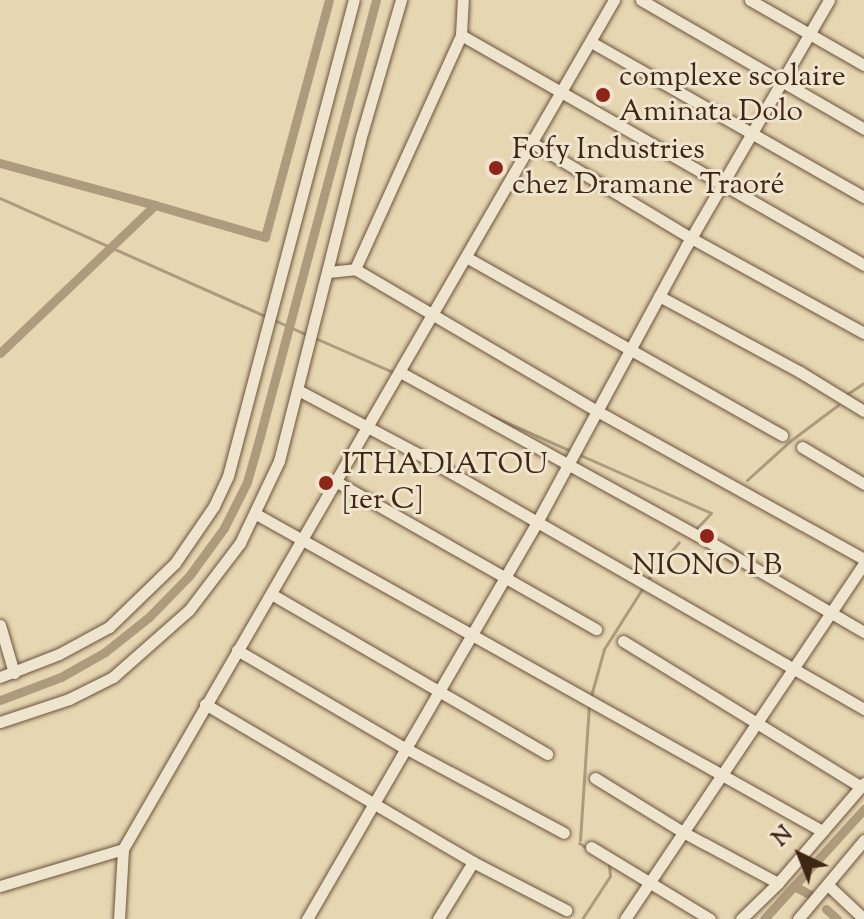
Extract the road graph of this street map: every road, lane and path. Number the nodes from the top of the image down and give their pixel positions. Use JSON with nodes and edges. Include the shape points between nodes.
{"nodes":[{"id":1,"x":354,"y":0,"type":"edge"},
{"id":2,"x":401,"y":0,"type":"edge"},
{"id":3,"x":463,"y":0,"type":"edge"},
{"id":4,"x":614,"y":0,"type":"edge"},
{"id":5,"x":641,"y":0,"type":"edge"},
{"id":6,"x":750,"y":0,"type":"edge"},
{"id":7,"x":829,"y":0,"type":"edge"},
{"id":8,"x":809,"y":34,"type":"junction"},
{"id":9,"x":461,"y":35,"type":"junction"},
{"id":10,"x":591,"y":42,"type":"junction"},
{"id":11,"x":864,"y":65,"type":"edge"},
{"id":12,"x":782,"y":81,"type":"junction"},
{"id":13,"x":560,"y":93,"type":"junction"},
{"id":14,"x":864,"y":129,"type":"edge"},
{"id":15,"x":752,"y":133,"type":"junction"},
{"id":16,"x":531,"y":142,"type":"junction"},
{"id":17,"x":722,"y":185,"type":"junction"},
{"id":18,"x":864,"y":197,"type":"edge"},
{"id":19,"x":691,"y":238,"type":"junction"},
{"id":20,"x":466,"y":257,"type":"junction"},
{"id":21,"x":864,"y":265,"type":"edge"},
{"id":22,"x":355,"y":269,"type":"junction"},
{"id":23,"x":328,"y":272,"type":"junction"},
{"id":24,"x":659,"y":296,"type":"junction"},
{"id":25,"x":434,"y":313,"type":"junction"},
{"id":26,"x":864,"y":333,"type":"edge"},
{"id":27,"x":629,"y":351,"type":"junction"},
{"id":28,"x":400,"y":372,"type":"junction"},
{"id":29,"x":298,"y":390,"type":"junction"},
{"id":30,"x":597,"y":411,"type":"junction"},
{"id":31,"x":864,"y":411,"type":"edge"},
{"id":32,"x":368,"y":427,"type":"junction"},
{"id":33,"x":782,"y":435,"type":"dead end"},
{"id":34,"x":802,"y":447,"type":"dead end"},
{"id":35,"x":567,"y":466,"type":"junction"},
{"id":36,"x":337,"y":482,"type":"junction"},
{"id":37,"x":864,"y":484,"type":"edge"},
{"id":38,"x":256,"y":514,"type":"junction"},
{"id":39,"x":537,"y":522,"type":"junction"},
{"id":40,"x":304,"y":540,"type":"junction"},
{"id":41,"x":864,"y":562,"type":"edge"},
{"id":42,"x":502,"y":578,"type":"junction"},
{"id":43,"x":273,"y":595,"type":"junction"},
{"id":44,"x":833,"y":613,"type":"junction"},
{"id":45,"x":0,"y":625,"type":"edge"},
{"id":46,"x":596,"y":629,"type":"dead end"},
{"id":47,"x":864,"y":632,"type":"edge"},
{"id":48,"x":470,"y":635,"type":"junction"},
{"id":49,"x":623,"y":641,"type":"dead end"},
{"id":50,"x":237,"y":650,"type":"junction"},
{"id":51,"x":796,"y":667,"type":"junction"},
{"id":52,"x":14,"y":673,"type":"junction"},
{"id":53,"x":0,"y":677,"type":"edge"},
{"id":54,"x":439,"y":691,"type":"junction"},
{"id":55,"x":205,"y":704,"type":"junction"},
{"id":56,"x":864,"y":709,"type":"edge"},
{"id":57,"x":0,"y":722,"type":"edge"},
{"id":58,"x":758,"y":723,"type":"junction"},
{"id":59,"x":405,"y":748,"type":"junction"},
{"id":60,"x":547,"y":754,"type":"dead end"},
{"id":61,"x":722,"y":777,"type":"junction"},
{"id":62,"x":595,"y":778,"type":"dead end"},
{"id":63,"x":862,"y":785,"type":"edge"},
{"id":64,"x":374,"y":804,"type":"junction"},
{"id":65,"x":681,"y":831,"type":"junction"},
{"id":66,"x":822,"y":831,"type":"junction"},
{"id":67,"x":564,"y":833,"type":"dead end"},
{"id":68,"x":864,"y":840,"type":"edge"},
{"id":69,"x":591,"y":847,"type":"dead end"},
{"id":70,"x":123,"y":849,"type":"junction"},
{"id":71,"x":473,"y":862,"type":"junction"},
{"id":72,"x":649,"y":882,"type":"junction"},
{"id":73,"x":778,"y":883,"type":"junction"},
{"id":74,"x":0,"y":886,"type":"edge"},
{"id":75,"x":829,"y":886,"type":"junction"},
{"id":76,"x":566,"y":910,"type":"dead end"},
{"id":77,"x":442,"y":918,"type":"edge"},
{"id":78,"x":801,"y":918,"type":"edge"},
{"id":79,"x":119,"y":919,"type":"edge"},
{"id":80,"x":307,"y":919,"type":"edge"},
{"id":81,"x":625,"y":919,"type":"edge"},
{"id":82,"x":710,"y":919,"type":"edge"},
{"id":83,"x":741,"y":919,"type":"edge"},
{"id":84,"x":864,"y":919,"type":"edge"}],
"edges":[{"from":1,"to":52,"type":"street","via":[[228,476],[214,506],[175,563],[109,627]]},
{"from":2,"to":23,"type":"street"},
{"from":3,"to":9,"type":"street"},
{"from":4,"to":10,"type":"street"},
{"from":5,"to":12,"type":"street"},
{"from":6,"to":8,"type":"street"},
{"from":7,"to":8,"type":"street"},
{"from":8,"to":11,"type":"street"},
{"from":8,"to":12,"type":"street"},
{"from":9,"to":13,"type":"street"},
{"from":9,"to":22,"type":"street"},
{"from":10,"to":13,"type":"street"},
{"from":10,"to":15,"type":"street"},
{"from":12,"to":14,"type":"street"},
{"from":12,"to":15,"type":"street"},
{"from":13,"to":16,"type":"street"},
{"from":13,"to":17,"type":"street"},
{"from":15,"to":17,"type":"street"},
{"from":15,"to":18,"type":"street"},
{"from":16,"to":19,"type":"street"},
{"from":16,"to":20,"type":"street"},
{"from":17,"to":19,"type":"street"},
{"from":17,"to":21,"type":"street"},
{"from":19,"to":24,"type":"street"},
{"from":19,"to":26,"type":"street"},
{"from":20,"to":25,"type":"street"},
{"from":20,"to":27,"type":"street"},
{"from":22,"to":23,"type":"street"},
{"from":22,"to":25,"type":"street"},
{"from":23,"to":29,"type":"street"},
{"from":24,"to":27,"type":"street"},
{"from":24,"to":31,"type":"street"},
{"from":25,"to":28,"type":"street"},
{"from":25,"to":30,"type":"street"},
{"from":27,"to":30,"type":"street"},
{"from":27,"to":33,"type":"street"},
{"from":28,"to":32,"type":"street"},
{"from":28,"to":35,"type":"street"},
{"from":29,"to":32,"type":"street"},
{"from":29,"to":38,"type":"street","via":[[279,461]]},
{"from":30,"to":35,"type":"street"},
{"from":30,"to":41,"type":"street"},
{"from":32,"to":36,"type":"street"},
{"from":32,"to":39,"type":"street"},
{"from":34,"to":37,"type":"street"},
{"from":35,"to":39,"type":"street"},
{"from":35,"to":44,"type":"street"},
{"from":36,"to":40,"type":"street"},
{"from":36,"to":42,"type":"street"},
{"from":38,"to":40,"type":"street"},
{"from":38,"to":57,"type":"street","via":[[218,574],[151,647],[113,677],[69,699]]},
{"from":39,"to":42,"type":"street"},
{"from":39,"to":51,"type":"street"},
{"from":40,"to":43,"type":"street"},
{"from":40,"to":48,"type":"street"},
{"from":41,"to":44,"type":"street"},
{"from":42,"to":46,"type":"street"},
{"from":42,"to":48,"type":"street"},
{"from":43,"to":50,"type":"street"},
{"from":43,"to":54,"type":"street"},
{"from":44,"to":47,"type":"street"},
{"from":44,"to":51,"type":"street"},
{"from":45,"to":52,"type":"street"},
{"from":48,"to":54,"type":"street"},
{"from":48,"to":61,"type":"street"},
{"from":49,"to":58,"type":"street"},
{"from":50,"to":55,"type":"street"},
{"from":50,"to":59,"type":"street"},
{"from":51,"to":56,"type":"street"},
{"from":51,"to":58,"type":"street"},
{"from":52,"to":53,"type":"street"},
{"from":54,"to":59,"type":"street"},
{"from":54,"to":60,"type":"street"},
{"from":55,"to":64,"type":"street"},
{"from":55,"to":70,"type":"street"},
{"from":58,"to":61,"type":"street"},
{"from":58,"to":63,"type":"street"},
{"from":59,"to":64,"type":"street"},
{"from":59,"to":67,"type":"street"},
{"from":61,"to":65,"type":"street"},
{"from":61,"to":66,"type":"street"},
{"from":62,"to":65,"type":"street"},
{"from":63,"to":66,"type":"street"},
{"from":64,"to":71,"type":"street"},
{"from":64,"to":80,"type":"street"},
{"from":65,"to":72,"type":"street"},
{"from":65,"to":73,"type":"street"},
{"from":66,"to":73,"type":"street"},
{"from":68,"to":75,"type":"street"},
{"from":69,"to":72,"type":"street"},
{"from":70,"to":74,"type":"street"},
{"from":70,"to":79,"type":"street"},
{"from":71,"to":76,"type":"street"},
{"from":71,"to":77,"type":"street"},
{"from":72,"to":81,"type":"street"},
{"from":72,"to":82,"type":"street"},
{"from":73,"to":83,"type":"street"},
{"from":75,"to":78,"type":"street"},
{"from":75,"to":84,"type":"street"}]}
